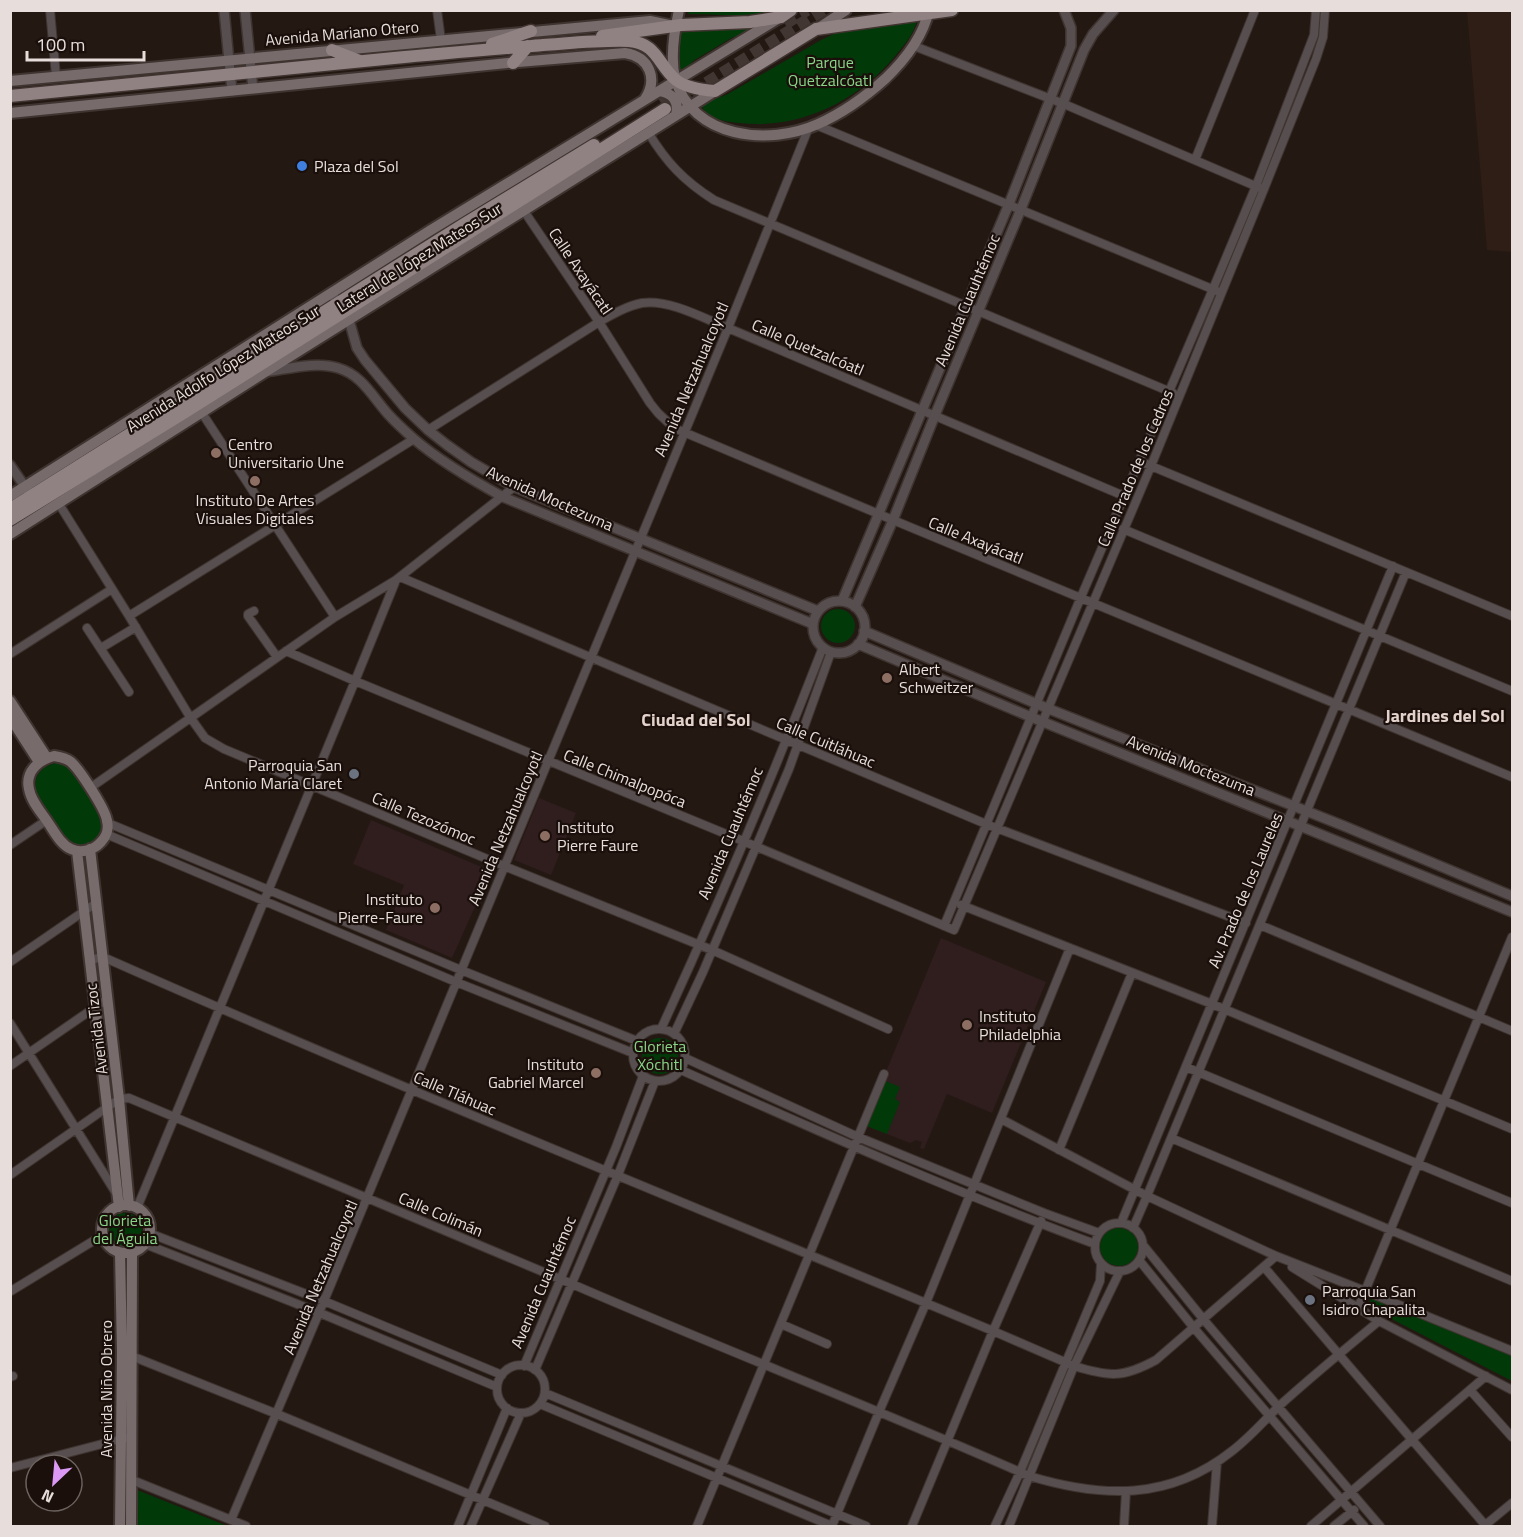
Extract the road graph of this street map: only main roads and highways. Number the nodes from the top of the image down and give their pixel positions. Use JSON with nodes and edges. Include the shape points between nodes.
{"nodes":[{"id":1,"x":679,"y":10,"type":"edge"},
{"id":2,"x":846,"y":10,"type":"edge"},
{"id":3,"x":952,"y":10,"type":"edge"},
{"id":4,"x":929,"y":12,"type":"edge"},
{"id":5,"x":786,"y":14,"type":"edge"},
{"id":6,"x":675,"y":26,"type":"junction"},
{"id":7,"x":816,"y":29,"type":"junction"},
{"id":8,"x":531,"y":31,"type":"junction"},
{"id":9,"x":627,"y":41,"type":"junction"},
{"id":10,"x":587,"y":42,"type":"junction"},
{"id":11,"x":528,"y":46,"type":"junction"},
{"id":12,"x":332,"y":50,"type":"junction"},
{"id":13,"x":472,"y":51,"type":"junction"},
{"id":14,"x":595,"y":55,"type":"junction"},
{"id":15,"x":362,"y":62,"type":"junction"},
{"id":16,"x":513,"y":63,"type":"junction"},
{"id":17,"x":676,"y":80,"type":"junction"},
{"id":18,"x":10,"y":81,"type":"edge"},
{"id":19,"x":715,"y":91,"type":"junction"},
{"id":20,"x":13,"y":93,"type":"edge"},
{"id":21,"x":643,"y":101,"type":"junction"},
{"id":22,"x":666,"y":105,"type":"junction"},
{"id":23,"x":690,"y":106,"type":"junction"},
{"id":24,"x":10,"y":113,"type":"edge"},
{"id":25,"x":340,"y":307,"type":"junction"},
{"id":26,"x":12,"y":493,"type":"edge"},
{"id":27,"x":34,"y":500,"type":"junction"},
{"id":28,"x":10,"y":509,"type":"edge"},
{"id":29,"x":10,"y":520,"type":"edge"},
{"id":30,"x":10,"y":534,"type":"edge"},
{"id":31,"x":10,"y":701,"type":"edge"},
{"id":32,"x":10,"y":717,"type":"edge"},
{"id":33,"x":43,"y":760,"type":"junction"},
{"id":34,"x":90,"y":849,"type":"junction"},
{"id":35,"x":77,"y":851,"type":"junction"},
{"id":36,"x":126,"y":1204,"type":"junction"},
{"id":37,"x":126,"y":1252,"type":"junction"},
{"id":38,"x":126,"y":1438,"type":"junction"},
{"id":39,"x":120,"y":1527,"type":"edge"},
{"id":40,"x":131,"y":1527,"type":"edge"}],
"edges":[{"from":1,"to":6,"type":"main road"},
{"from":2,"to":7,"type":"main road","name":"Lateral de López Mateos Sur"},
{"from":3,"to":4,"type":"main road"},
{"from":4,"to":7,"type":"main road"},
{"from":4,"to":23,"type":"main road","via":[[914,46],[894,70],[849,108],[812,126],[787,133],[744,134],[712,125]]},
{"from":5,"to":6,"type":"main road","name":"Avenida Mariano Otero","via":[[750,22]]},
{"from":5,"to":17,"type":"main road","name":"Lateral de López Mateos Sur"},
{"from":6,"to":8,"type":"main road","name":"Avenida Mariano Otero","via":[[650,21]]},
{"from":6,"to":10,"type":"main road","name":"Avenida Mariano Otero","via":[[607,34]]},
{"from":6,"to":17,"type":"main road"},
{"from":7,"to":19,"type":"main road","name":"Lateral de López Mateos Sur"},
{"from":8,"to":12,"type":"main road","name":"Avenida Mariano Otero"},
{"from":8,"to":13,"type":"main road"},
{"from":9,"to":10,"type":"main road","name":"Avenida Mariano Otero"},
{"from":9,"to":14,"type":"main road"},
{"from":9,"to":17,"type":"main road","name":"Avenida Mariano Otero","via":[[648,47]]},
{"from":10,"to":11,"type":"main road","name":"Avenida Mariano Otero"},
{"from":11,"to":13,"type":"main road","name":"Avenida Mariano Otero"},
{"from":11,"to":16,"type":"main road"},
{"from":12,"to":15,"type":"main road"},
{"from":12,"to":18,"type":"main road","name":"Avenida Mariano Otero"},
{"from":13,"to":15,"type":"main road","name":"Avenida Mariano Otero"},
{"from":14,"to":16,"type":"main road"},
{"from":14,"to":21,"type":"main road","via":[[628,54],[643,61],[652,83]]},
{"from":15,"to":20,"type":"main road","name":"Avenida Mariano Otero"},
{"from":16,"to":24,"type":"main road"},
{"from":17,"to":19,"type":"main road"},
{"from":17,"to":22,"type":"main road","name":"Lateral de López Mateos Sur"},
{"from":17,"to":23,"type":"main road"},
{"from":19,"to":23,"type":"main road","name":"Lateral de López Mateos Sur"},
{"from":21,"to":22,"type":"main road","name":"Lateral de López Mateos Sur"},
{"from":21,"to":25,"type":"main road","name":"Lateral de López Mateos Sur","via":[[448,220]]},
{"from":22,"to":23,"type":"main road","name":"Lateral de López Mateos Sur"},
{"from":22,"to":25,"type":"main road","name":"Avenida Adolfo López Mateos Sur","via":[[474,218]]},
{"from":22,"to":25,"type":"main road","name":"Lateral de López Mateos Sur","via":[[648,132],[524,211]]},
{"from":25,"to":27,"type":"main road","name":"Avenida Adolfo López Mateos Sur"},
{"from":25,"to":27,"type":"main road","name":"Lateral de López Mateos Sur","via":[[265,372],[59,504]]},
{"from":26,"to":27,"type":"main road","name":"Lateral de López Mateos Sur"},
{"from":27,"to":28,"type":"main road","name":"Avenida Adolfo López Mateos Sur"},
{"from":27,"to":29,"type":"main road","name":"Avenida Adolfo López Mateos Sur"},
{"from":27,"to":30,"type":"main road","name":"Lateral de López Mateos Sur"},
{"from":31,"to":33,"type":"main road"},
{"from":32,"to":33,"type":"main road"},
{"from":33,"to":34,"type":"main road","via":[[54,756],[70,761],[106,815],[106,834]]},
{"from":33,"to":35,"type":"main road","via":[[31,772],[29,790],[64,845]]},
{"from":34,"to":35,"type":"main road"},
{"from":34,"to":36,"type":"main road","name":"Avenida Tizoc","via":[[119,1099]]},
{"from":35,"to":36,"type":"main road","name":"Avenida Tizoc","via":[[107,1107]]},
{"from":36,"to":37,"type":"main road","via":[[107,1215],[102,1225],[107,1244]]},
{"from":36,"to":37,"type":"main road","via":[[146,1216],[150,1233],[141,1248]]},
{"from":37,"to":38,"type":"main road","name":"Avenida Niño Obrero"},
{"from":38,"to":39,"type":"main road","name":"Avenida Niño Obrero"},
{"from":38,"to":40,"type":"main road","name":"Avenida Niño Obrero","via":[[132,1480]]}]}
